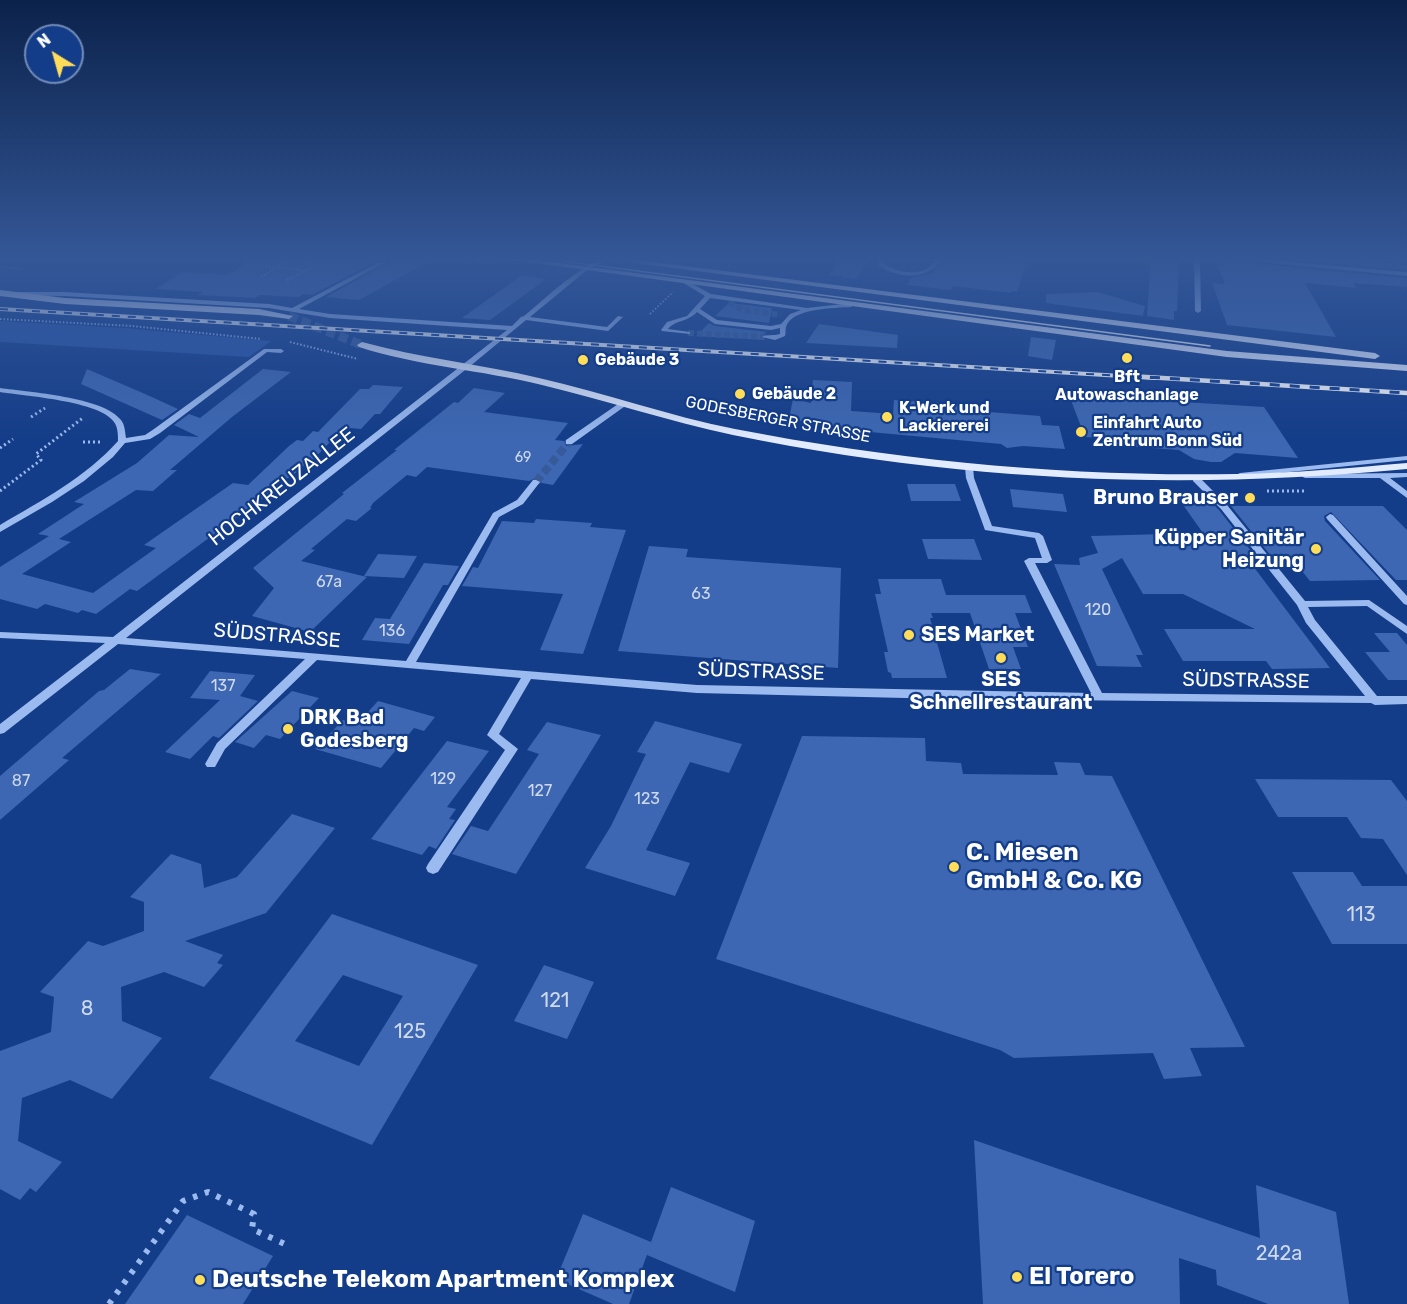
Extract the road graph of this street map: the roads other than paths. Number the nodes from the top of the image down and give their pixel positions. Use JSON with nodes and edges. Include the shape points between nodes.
{"nodes":[{"id":1,"x":373,"y":319,"type":"edge"},
{"id":2,"x":522,"y":319,"type":"edge"},
{"id":3,"x":530,"y":319,"type":"edge"},
{"id":4,"x":618,"y":319,"type":"edge"},
{"id":5,"x":683,"y":319,"type":"tunnel mouth"},
{"id":6,"x":711,"y":319,"type":"edge"},
{"id":7,"x":789,"y":319,"type":"edge"},
{"id":8,"x":957,"y":319,"type":"edge"},
{"id":9,"x":1089,"y":319,"type":"edge"},
{"id":10,"x":783,"y":326,"type":"junction"},
{"id":11,"x":511,"y":328,"type":"junction"},
{"id":12,"x":688,"y":333,"type":"tunnel mouth"},
{"id":13,"x":765,"y":337,"type":"tunnel mouth"},
{"id":14,"x":362,"y":345,"type":"tunnel mouth"},
{"id":15,"x":281,"y":351,"type":"dead end"},
{"id":16,"x":1407,"y":360,"type":"edge"},
{"id":17,"x":467,"y":366,"type":"junction"},
{"id":18,"x":1407,"y":368,"type":"edge"},
{"id":19,"x":0,"y":390,"type":"edge"},
{"id":20,"x":624,"y":404,"type":"junction"},
{"id":21,"x":122,"y":441,"type":"junction"},
{"id":22,"x":569,"y":442,"type":"tunnel mouth"},
{"id":23,"x":1407,"y":458,"type":"edge"},
{"id":24,"x":969,"y":466,"type":"junction"},
{"id":25,"x":1407,"y":466,"type":"edge"},
{"id":26,"x":1407,"y":475,"type":"edge"},
{"id":27,"x":1305,"y":476,"type":"junction"},
{"id":28,"x":1383,"y":476,"type":"junction"},
{"id":29,"x":1196,"y":479,"type":"junction"},
{"id":30,"x":536,"y":482,"type":"tunnel mouth"},
{"id":31,"x":1407,"y":495,"type":"edge"},
{"id":32,"x":1330,"y":517,"type":"dead end"},
{"id":33,"x":2,"y":526,"type":"edge"},
{"id":34,"x":1407,"y":602,"type":"edge"},
{"id":35,"x":1302,"y":604,"type":"junction"},
{"id":36,"x":1407,"y":631,"type":"edge"},
{"id":37,"x":0,"y":635,"type":"edge"},
{"id":38,"x":116,"y":640,"type":"junction"},
{"id":39,"x":314,"y":657,"type":"junction"},
{"id":40,"x":409,"y":665,"type":"junction"},
{"id":41,"x":528,"y":675,"type":"junction"},
{"id":42,"x":1099,"y":698,"type":"junction"},
{"id":43,"x":1407,"y":700,"type":"edge"},
{"id":44,"x":1375,"y":701,"type":"junction"},
{"id":45,"x":0,"y":730,"type":"edge"},
{"id":46,"x":211,"y":764,"type":"dead end"},
{"id":47,"x":433,"y":868,"type":"dead end"}],
"edges":[{"from":1,"to":11,"type":"street"},
{"from":2,"to":11,"type":"street","name":"HOCHKREUZALLEE"},
{"from":3,"to":4,"type":"street","via":[[608,329]]},
{"from":5,"to":12,"type":"street","via":[[669,323],[663,330]]},
{"from":6,"to":10,"type":"street","via":[[771,328]]},
{"from":7,"to":10,"type":"street"},
{"from":8,"to":18,"type":"main road","via":[[1227,354]]},
{"from":9,"to":16,"type":"main road"},
{"from":10,"to":13,"type":"street","via":[[783,335]]},
{"from":11,"to":17,"type":"street","name":"HOCHKREUZALLEE"},
{"from":14,"to":17,"type":"main road","name":"GODESBERGER STRASSE","via":[[400,356]]},
{"from":15,"to":21,"type":"street","via":[[266,350],[157,431]]},
{"from":17,"to":20,"type":"main road","name":"GODESBERGER STRASSE"},
{"from":17,"to":38,"type":"street","name":"HOCHKREUZALLEE"},
{"from":19,"to":21,"type":"street","via":[[96,408],[115,417]]},
{"from":20,"to":22,"type":"street"},
{"from":20,"to":24,"type":"main road","name":"GODESBERGER STRASSE","via":[[801,444]]},
{"from":21,"to":33,"type":"street","via":[[87,474]]},
{"from":23,"to":29,"type":"street","name":"GODESBERGER STRASSE"},
{"from":24,"to":29,"type":"main road","name":"GODESBERGER STRASSE","via":[[1091,476]]},
{"from":24,"to":42,"type":"street","via":[[988,528],[1040,536],[1047,560],[1029,561]]},
{"from":25,"to":27,"type":"main road","name":"GODESBERGER STRASSE"},
{"from":26,"to":28,"type":"street","name":"GODESBERGER STRASSE"},
{"from":27,"to":28,"type":"street","name":"GODESBERGER STRASSE"},
{"from":27,"to":29,"type":"main road","name":"GODESBERGER STRASSE"},
{"from":28,"to":31,"type":"street"},
{"from":29,"to":35,"type":"street","via":[[1224,507]]},
{"from":30,"to":40,"type":"street","via":[[520,502],[496,515]]},
{"from":32,"to":34,"type":"street"},
{"from":35,"to":36,"type":"street","via":[[1369,603]]},
{"from":35,"to":44,"type":"street","via":[[1310,621]]},
{"from":37,"to":38,"type":"street","name":"SÜDSTRASSE"},
{"from":38,"to":39,"type":"street","name":"SÜDSTRASSE"},
{"from":38,"to":45,"type":"street","name":"HOCHKREUZALLEE"},
{"from":39,"to":40,"type":"street","name":"SÜDSTRASSE"},
{"from":39,"to":46,"type":"street","via":[[221,746]]},
{"from":40,"to":41,"type":"street","name":"SÜDSTRASSE"},
{"from":41,"to":42,"type":"street","name":"SÜDSTRASSE","via":[[697,689]]},
{"from":41,"to":47,"type":"street","via":[[493,735],[512,749]]},
{"from":42,"to":44,"type":"street","name":"SÜDSTRASSE"},
{"from":43,"to":44,"type":"street","name":"SÜDSTRASSE"}]}
